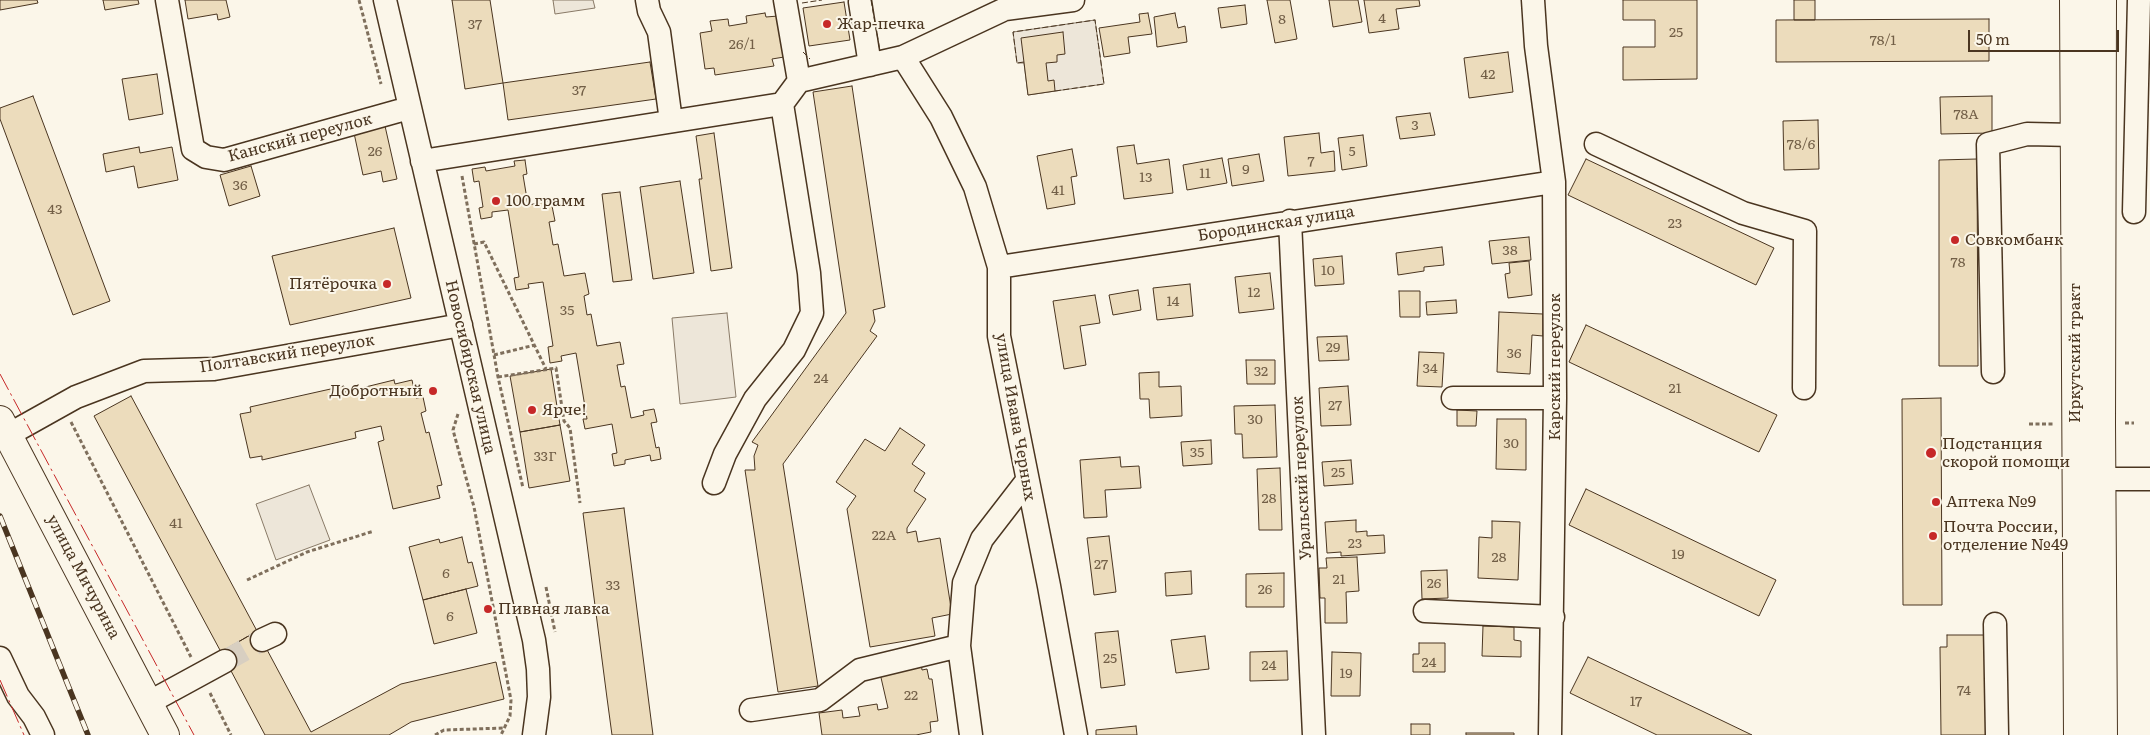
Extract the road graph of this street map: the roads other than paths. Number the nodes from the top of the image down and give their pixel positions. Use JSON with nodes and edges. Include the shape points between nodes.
{"nodes":[{"id":1,"x":167,"y":0,"type":"edge"},
{"id":2,"x":384,"y":0,"type":"edge"},
{"id":3,"x":647,"y":0,"type":"edge"},
{"id":4,"x":785,"y":0,"type":"edge"},
{"id":5,"x":1073,"y":0,"type":"edge"},
{"id":6,"x":1533,"y":0,"type":"edge"},
{"id":7,"x":2074,"y":0,"type":"edge"},
{"id":8,"x":2102,"y":0,"type":"edge"},
{"id":9,"x":2139,"y":0,"type":"edge"},
{"id":10,"x":860,"y":2,"type":"dead end"},
{"id":11,"x":904,"y":57,"type":"junction"},
{"id":12,"x":870,"y":65,"type":"junction"},
{"id":13,"x":799,"y":81,"type":"junction"},
{"id":14,"x":2102,"y":100,"type":"junction"},
{"id":15,"x":2137,"y":101,"type":"junction"},
{"id":16,"x":782,"y":104,"type":"junction"},
{"id":17,"x":398,"y":111,"type":"junction"},
{"id":18,"x":671,"y":120,"type":"junction"},
{"id":19,"x":2074,"y":135,"type":"junction"},
{"id":20,"x":1596,"y":144,"type":"dead end"},
{"id":21,"x":422,"y":161,"type":"junction"},
{"id":22,"x":1554,"y":182,"type":"junction"},
{"id":23,"x":2134,"y":212,"type":"dead end"},
{"id":24,"x":1290,"y":221,"type":"junction"},
{"id":25,"x":999,"y":267,"type":"junction"},
{"id":26,"x":461,"y":325,"type":"junction"},
{"id":27,"x":1993,"y":372,"type":"dead end"},
{"id":28,"x":1804,"y":388,"type":"dead end"},
{"id":29,"x":1454,"y":398,"type":"dead end"},
{"id":30,"x":1555,"y":398,"type":"junction"},
{"id":31,"x":4,"y":428,"type":"edge"},
{"id":32,"x":2088,"y":479,"type":"junction"},
{"id":33,"x":2150,"y":479,"type":"edge"},
{"id":34,"x":714,"y":482,"type":"dead end"},
{"id":35,"x":1026,"y":482,"type":"junction"},
{"id":36,"x":1425,"y":612,"type":"dead end"},
{"id":37,"x":1552,"y":617,"type":"junction"},
{"id":38,"x":1995,"y":624,"type":"dead end"},
{"id":39,"x":959,"y":646,"type":"junction"},
{"id":40,"x":0,"y":658,"type":"edge"},
{"id":41,"x":225,"y":660,"type":"tunnel mouth"},
{"id":42,"x":148,"y":703,"type":"junction"},
{"id":43,"x":751,"y":710,"type":"dead end"},
{"id":44,"x":43,"y":735,"type":"edge"},
{"id":45,"x":165,"y":735,"type":"edge"},
{"id":46,"x":534,"y":735,"type":"edge"},
{"id":47,"x":971,"y":735,"type":"edge"},
{"id":48,"x":1076,"y":735,"type":"edge"},
{"id":49,"x":1314,"y":735,"type":"edge"},
{"id":50,"x":1550,"y":735,"type":"edge"},
{"id":51,"x":1997,"y":735,"type":"edge"},
{"id":52,"x":2078,"y":735,"type":"edge"},
{"id":53,"x":2103,"y":735,"type":"edge"}],
"edges":[{"from":1,"to":17,"type":"street","name":"Канский переулок","via":[[193,149],[206,157],[224,160]]},
{"from":2,"to":17,"type":"street","name":"Новосибирская улица"},
{"from":3,"to":18,"type":"street","via":[[659,32]]},
{"from":4,"to":13,"type":"street"},
{"from":5,"to":11,"type":"street","via":[[1005,9]]},
{"from":6,"to":22,"type":"street","name":"Карский переулок"},
{"from":7,"to":19,"type":"main road","name":"Иркутский тракт"},
{"from":8,"to":14,"type":"main road","name":"Иркутский тракт"},
{"from":9,"to":15,"type":"street"},
{"from":10,"to":12,"type":"street"},
{"from":11,"to":12,"type":"street"},
{"from":11,"to":25,"type":"street","name":"улица Ивана Черных","via":[[941,117],[975,187]]},
{"from":12,"to":13,"type":"street"},
{"from":13,"to":16,"type":"street"},
{"from":14,"to":15,"type":"street"},
{"from":14,"to":32,"type":"main road","name":"Иркутский тракт"},
{"from":15,"to":23,"type":"street"},
{"from":16,"to":18,"type":"street"},
{"from":16,"to":34,"type":"street","via":[[809,273],[812,312],[794,350],[755,399],[725,454]]},
{"from":17,"to":21,"type":"street","name":"Новосибирская улица"},
{"from":18,"to":21,"type":"street"},
{"from":19,"to":27,"type":"street","via":[[2027,134],[1988,144]]},
{"from":19,"to":32,"type":"main road","name":"Иркутский тракт"},
{"from":20,"to":28,"type":"street","via":[[1743,213],[1805,231]]},
{"from":21,"to":26,"type":"street","name":"Новосибирская улица"},
{"from":22,"to":24,"type":"street","name":"Бородинская улица"},
{"from":22,"to":30,"type":"street","name":"Карский переулок"},
{"from":24,"to":25,"type":"street","name":"Бородинская улица"},
{"from":24,"to":49,"type":"street","name":"Уральский переулок"},
{"from":25,"to":35,"type":"street","name":"улица Ивана Черных","via":[[999,336]]},
{"from":26,"to":31,"type":"street","name":"Полтавский переулок","via":[[214,369],[144,371],[105,384]]},
{"from":26,"to":46,"type":"street","name":"Новосибирская улица","via":[[534,640],[539,697]]},
{"from":29,"to":30,"type":"street"},
{"from":30,"to":37,"type":"street","name":"Карский переулок"},
{"from":31,"to":42,"type":"main road","name":"улица Мичурина"},
{"from":32,"to":33,"type":"street"},
{"from":32,"to":52,"type":"main road","name":"Иркутский тракт"},
{"from":32,"to":53,"type":"main road","name":"Иркутский тракт"},
{"from":35,"to":39,"type":"street","via":[[982,539],[964,583]]},
{"from":35,"to":48,"type":"street","name":"улица Ивана Черных"},
{"from":36,"to":37,"type":"street"},
{"from":37,"to":50,"type":"street","name":"Карский переулок"},
{"from":38,"to":51,"type":"street"},
{"from":39,"to":43,"type":"street","via":[[860,670],[820,700]]},
{"from":39,"to":47,"type":"street"},
{"from":40,"to":44,"type":"street","via":[[18,696]]},
{"from":41,"to":42,"type":"street"},
{"from":42,"to":45,"type":"main road","name":"улица Мичурина"}]}
